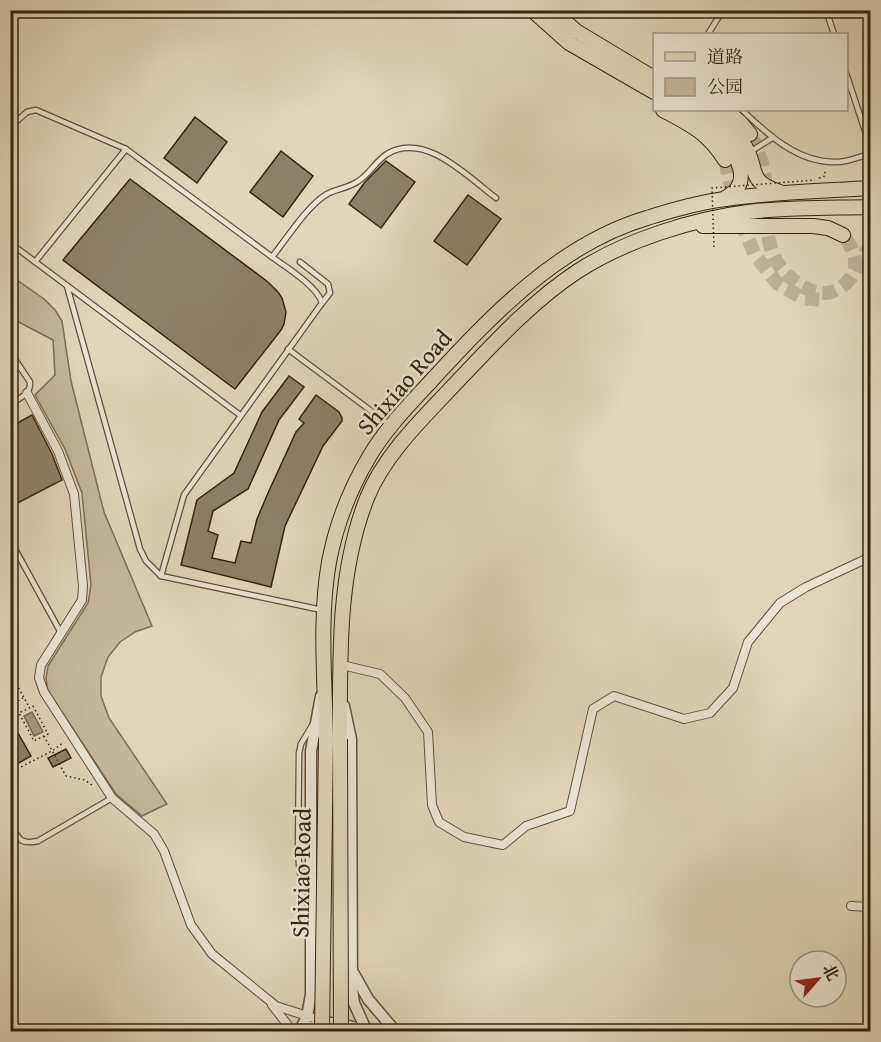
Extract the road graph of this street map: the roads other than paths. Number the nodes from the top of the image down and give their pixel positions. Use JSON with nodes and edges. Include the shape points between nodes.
{"nodes":[{"id":1,"x":532,"y":10,"type":"edge"},
{"id":2,"x":552,"y":10,"type":"edge"},
{"id":3,"x":723,"y":10,"type":"edge"},
{"id":4,"x":826,"y":10,"type":"edge"},
{"id":5,"x":709,"y":33,"type":"edge"},
{"id":6,"x":834,"y":33,"type":"edge"},
{"id":7,"x":653,"y":73,"type":"edge"},
{"id":8,"x":635,"y":74,"type":"junction"},
{"id":9,"x":653,"y":78,"type":"edge"},
{"id":10,"x":848,"y":79,"type":"edge"},
{"id":11,"x":653,"y":91,"type":"edge"},
{"id":12,"x":653,"y":100,"type":"edge"},
{"id":13,"x":665,"y":111,"type":"edge"},
{"id":14,"x":688,"y":111,"type":"edge"},
{"id":15,"x":709,"y":111,"type":"edge"},
{"id":16,"x":727,"y":111,"type":"edge"},
{"id":17,"x":743,"y":111,"type":"edge"},
{"id":18,"x":10,"y":128,"type":"edge"},
{"id":19,"x":750,"y":134,"type":"tunnel mouth"},
{"id":20,"x":771,"y":138,"type":"junction"},
{"id":21,"x":870,"y":146,"type":"edge"},
{"id":22,"x":126,"y":149,"type":"junction"},
{"id":23,"x":748,"y":154,"type":"junction"},
{"id":24,"x":870,"y":154,"type":"edge"},
{"id":25,"x":725,"y":160,"type":"tunnel mouth"},
{"id":26,"x":870,"y":188,"type":"edge"},
{"id":27,"x":784,"y":194,"type":"junction"},
{"id":28,"x":496,"y":198,"type":"dead end"},
{"id":29,"x":724,"y":199,"type":"junction"},
{"id":30,"x":870,"y":207,"type":"edge"},
{"id":31,"x":683,"y":226,"type":"junction"},
{"id":32,"x":843,"y":235,"type":"dead end"},
{"id":33,"x":10,"y":243,"type":"edge"},
{"id":34,"x":272,"y":257,"type":"junction"},
{"id":35,"x":35,"y":262,"type":"junction"},
{"id":36,"x":300,"y":262,"type":"dead end"},
{"id":37,"x":67,"y":286,"type":"junction"},
{"id":38,"x":322,"y":303,"type":"junction"},
{"id":39,"x":288,"y":349,"type":"junction"},
{"id":40,"x":10,"y":352,"type":"edge"},
{"id":41,"x":27,"y":393,"type":"junction"},
{"id":42,"x":10,"y":404,"type":"edge"},
{"id":43,"x":240,"y":415,"type":"junction"},
{"id":44,"x":391,"y":425,"type":"junction"},
{"id":45,"x":10,"y":540,"type":"edge"},
{"id":46,"x":870,"y":557,"type":"edge"},
{"id":47,"x":161,"y":576,"type":"junction"},
{"id":48,"x":325,"y":611,"type":"junction"},
{"id":49,"x":61,"y":633,"type":"junction"},
{"id":50,"x":342,"y":665,"type":"junction"},
{"id":51,"x":325,"y":681,"type":"junction"},
{"id":52,"x":340,"y":689,"type":"junction"},
{"id":53,"x":112,"y":798,"type":"junction"},
{"id":54,"x":10,"y":824,"type":"edge"},
{"id":55,"x":851,"y":906,"type":"dead end"},
{"id":56,"x":870,"y":907,"type":"edge"},
{"id":57,"x":352,"y":970,"type":"junction"},
{"id":58,"x":268,"y":1000,"type":"junction"},
{"id":59,"x":307,"y":1017,"type":"junction"},
{"id":60,"x":325,"y":1027,"type":"edge"},
{"id":61,"x":290,"y":1032,"type":"edge"},
{"id":62,"x":300,"y":1032,"type":"edge"},
{"id":63,"x":341,"y":1032,"type":"edge"},
{"id":64,"x":366,"y":1032,"type":"edge"},
{"id":65,"x":396,"y":1032,"type":"edge"}],
"edges":[{"from":1,"to":8,"type":"main road","via":[[569,43]]},
{"from":2,"to":8,"type":"main road"},
{"from":3,"to":5,"type":"lane"},
{"from":4,"to":6,"type":"lane"},
{"from":7,"to":8,"type":"main road"},
{"from":8,"to":9,"type":"main road"},
{"from":8,"to":11,"type":"main road"},
{"from":8,"to":12,"type":"main road"},
{"from":10,"to":21,"type":"lane"},
{"from":13,"to":25,"type":"main road","via":[[698,128]]},
{"from":14,"to":29,"type":"main road","via":[[723,135],[736,154],[742,175],[737,189]]},
{"from":15,"to":23,"type":"main road","via":[[732,128]]},
{"from":16,"to":19,"type":"main road"},
{"from":17,"to":20,"type":"lane"},
{"from":18,"to":22,"type":"lane","via":[[27,112],[36,110]]},
{"from":20,"to":23,"type":"lane"},
{"from":20,"to":24,"type":"lane","via":[[811,159],[835,163]]},
{"from":22,"to":34,"type":"lane"},
{"from":22,"to":35,"type":"lane"},
{"from":23,"to":27,"type":"main road","via":[[753,173],[763,187]]},
{"from":26,"to":27,"type":"main road","name":"Shixiao Road"},
{"from":27,"to":29,"type":"main road","name":"Shixiao Road"},
{"from":28,"to":34,"type":"lane","via":[[444,158],[414,148],[400,149],[377,162],[356,183],[318,201]]},
{"from":29,"to":44,"type":"main road","name":"Shixiao Road","via":[[645,218],[569,255],[493,316]]},
{"from":30,"to":31,"type":"main road","name":"Shixiao Road","via":[[750,212]]},
{"from":31,"to":32,"type":"main road","via":[[813,226]]},
{"from":31,"to":50,"type":"main road","name":"Shixiao Road","via":[[626,246],[557,286],[483,354],[405,438],[368,496],[356,532],[346,579]]},
{"from":33,"to":35,"type":"lane"},
{"from":34,"to":38,"type":"lane","via":[[313,289]]},
{"from":35,"to":37,"type":"lane"},
{"from":36,"to":38,"type":"lane","via":[[328,284],[330,292]]},
{"from":37,"to":43,"type":"lane"},
{"from":37,"to":47,"type":"lane","via":[[140,549]]},
{"from":38,"to":39,"type":"lane"},
{"from":39,"to":43,"type":"lane"},
{"from":39,"to":44,"type":"lane"},
{"from":40,"to":41,"type":"lane","via":[[30,382]]},
{"from":41,"to":42,"type":"lane"},
{"from":41,"to":49,"type":"street","via":[[58,451],[74,494],[82,600]]},
{"from":43,"to":47,"type":"lane","via":[[184,495]]},
{"from":44,"to":48,"type":"main road","name":"Shixiao Road","via":[[370,455],[345,506],[329,562]]},
{"from":45,"to":49,"type":"lane"},
{"from":46,"to":50,"type":"street","via":[[780,603],[748,642],[733,688],[710,713],[684,719],[614,696],[593,709],[570,811],[526,826],[503,844],[464,837],[439,822],[432,805],[428,732],[405,698],[380,674]]},
{"from":47,"to":48,"type":"lane"},
{"from":48,"to":51,"type":"main road","name":"Shixiao Road"},
{"from":49,"to":53,"type":"street","via":[[41,665],[39,678],[44,693]]},
{"from":50,"to":52,"type":"main road","name":"Shixiao Road"},
{"from":51,"to":59,"type":"street","via":[[311,751],[311,994]]},
{"from":51,"to":60,"type":"main road","name":"Shixiao Road","bridge":true},
{"from":52,"to":57,"type":"street","via":[[351,739]]},
{"from":52,"to":63,"type":"main road","name":"Shixiao Road","bridge":true},
{"from":53,"to":54,"type":"lane","via":[[38,842],[20,839]]},
{"from":53,"to":58,"type":"street","via":[[154,834],[191,925],[204,944]]},
{"from":55,"to":56,"type":"street"},
{"from":57,"to":64,"type":"street","via":[[354,1003]]},
{"from":57,"to":65,"type":"street","via":[[368,999]]},
{"from":58,"to":59,"type":"street"},
{"from":58,"to":61,"type":"street"},
{"from":59,"to":60,"type":"street"},
{"from":59,"to":62,"type":"street"},
{"from":60,"to":62,"type":"street","via":[[317,1024]]},
{"from":60,"to":64,"type":"street","via":[[346,1024]]}]}
